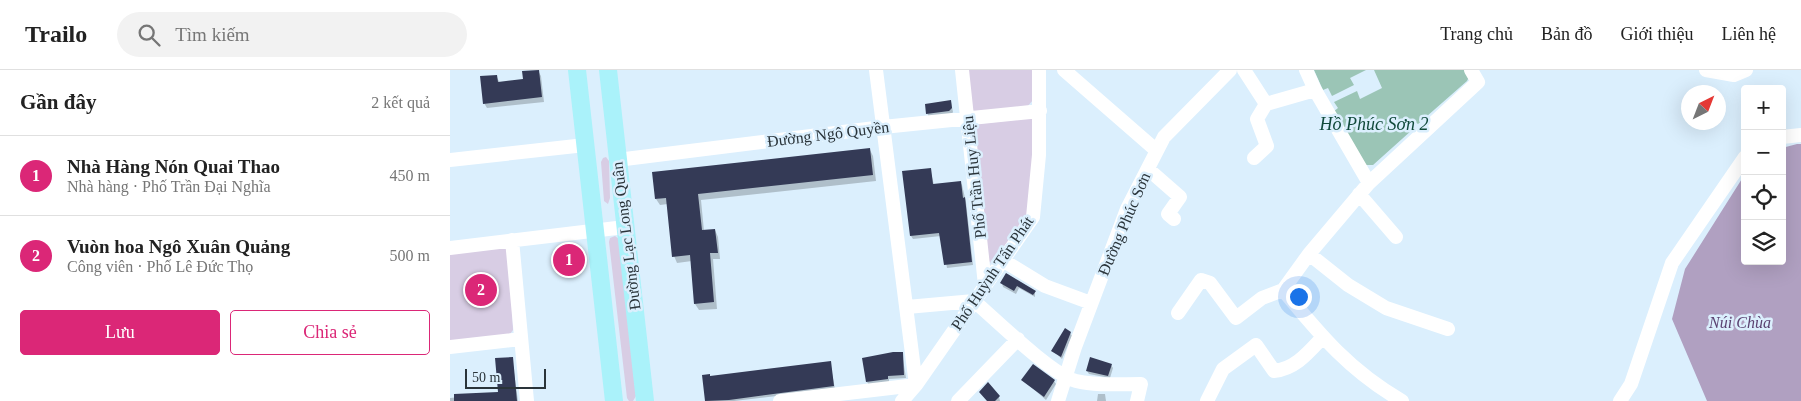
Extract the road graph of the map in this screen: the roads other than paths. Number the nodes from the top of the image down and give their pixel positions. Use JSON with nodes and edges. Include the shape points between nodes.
{"nodes":[{"id":1,"x":577,"y":70,"type":"edge"},
{"id":2,"x":608,"y":70,"type":"edge"},
{"id":3,"x":876,"y":70,"type":"edge"},
{"id":4,"x":962,"y":70,"type":"edge"},
{"id":5,"x":1039,"y":70,"type":"edge"},
{"id":6,"x":1064,"y":70,"type":"edge"},
{"id":7,"x":1244,"y":70,"type":"edge"},
{"id":8,"x":1306,"y":70,"type":"edge"},
{"id":9,"x":1471,"y":70,"type":"edge"},
{"id":10,"x":1706,"y":70,"type":"edge"},
{"id":11,"x":1746,"y":70,"type":"edge"},
{"id":12,"x":1223,"y":73,"type":"edge"},
{"id":13,"x":1315,"y":90,"type":"junction"},
{"id":14,"x":1266,"y":104,"type":"junction"},
{"id":15,"x":1040,"y":111,"type":"junction"},
{"id":16,"x":968,"y":117,"type":"junction"},
{"id":17,"x":884,"y":127,"type":"junction"},
{"id":18,"x":1801,"y":135,"type":"edge"},
{"id":19,"x":1786,"y":137,"type":"edge"},
{"id":20,"x":585,"y":145,"type":"junction"},
{"id":21,"x":1158,"y":151,"type":"junction"},
{"id":22,"x":1254,"y":158,"type":"dead end"},
{"id":23,"x":450,"y":160,"type":"edge"},
{"id":24,"x":617,"y":160,"type":"junction"},
{"id":25,"x":1741,"y":163,"type":"edge"},
{"id":26,"x":1148,"y":169,"type":"junction"},
{"id":27,"x":1369,"y":183,"type":"junction"},
{"id":28,"x":1359,"y":194,"type":"junction"},
{"id":29,"x":1174,"y":219,"type":"dead end"},
{"id":30,"x":625,"y":227,"type":"junction"},
{"id":31,"x":594,"y":231,"type":"junction"},
{"id":32,"x":1396,"y":238,"type":"dead end"},
{"id":33,"x":512,"y":240,"type":"junction"},
{"id":34,"x":450,"y":248,"type":"edge"},
{"id":35,"x":1309,"y":254,"type":"junction"},
{"id":36,"x":1004,"y":261,"type":"junction"},
{"id":37,"x":985,"y":285,"type":"junction"},
{"id":38,"x":1283,"y":290,"type":"junction"},
{"id":39,"x":974,"y":300,"type":"junction"},
{"id":40,"x":1091,"y":303,"type":"junction"},
{"id":41,"x":908,"y":306,"type":"junction"},
{"id":42,"x":1178,"y":313,"type":"dead end"},
{"id":43,"x":1448,"y":329,"type":"dead end"},
{"id":44,"x":1018,"y":338,"type":"junction"},
{"id":45,"x":1322,"y":338,"type":"junction"},
{"id":46,"x":521,"y":339,"type":"junction"},
{"id":47,"x":450,"y":347,"type":"edge"},
{"id":48,"x":1066,"y":377,"type":"junction"},
{"id":49,"x":916,"y":385,"type":"junction"},
{"id":50,"x":829,"y":398,"type":"edge"},
{"id":51,"x":527,"y":401,"type":"edge"},
{"id":52,"x":614,"y":401,"type":"edge"},
{"id":53,"x":645,"y":401,"type":"edge"},
{"id":54,"x":780,"y":401,"type":"edge"},
{"id":55,"x":902,"y":401,"type":"edge"},
{"id":56,"x":958,"y":401,"type":"edge"},
{"id":57,"x":1058,"y":401,"type":"edge"},
{"id":58,"x":1137,"y":401,"type":"edge"},
{"id":59,"x":1207,"y":401,"type":"edge"},
{"id":60,"x":1402,"y":401,"type":"edge"},
{"id":61,"x":1620,"y":401,"type":"edge"}],
"edges":[{"from":1,"to":20,"type":"main road","name":"Đường Lạc Long Quân"},
{"from":2,"to":24,"type":"main road","name":"Đường Lạc Long Quân"},
{"from":3,"to":17,"type":"street"},
{"from":4,"to":16,"type":"street","name":"Phố Trần Huy Liệu"},
{"from":5,"to":15,"type":"street","name":"Phố Huỳnh Tấn Phát"},
{"from":6,"to":21,"type":"street"},
{"from":7,"to":14,"type":"street"},
{"from":8,"to":13,"type":"street"},
{"from":9,"to":27,"type":"street","via":[[1478,82]]},
{"from":10,"to":11,"type":"street","via":[[1734,75]]},
{"from":12,"to":21,"type":"street","name":"Đường Phúc Sơn","via":[[1164,137]]},
{"from":13,"to":14,"type":"street"},
{"from":13,"to":27,"type":"street"},
{"from":14,"to":22,"type":"street","via":[[1257,120],[1267,146]]},
{"from":15,"to":16,"type":"street","name":"Đường Ngô Quyền"},
{"from":15,"to":36,"type":"street","name":"Phố Huỳnh Tấn Phát","via":[[1040,155],[1034,211]]},
{"from":16,"to":17,"type":"street","name":"Đường Ngô Quyền"},
{"from":16,"to":37,"type":"street","name":"Phố Trần Huy Liệu"},
{"from":17,"to":24,"type":"street","name":"Đường Ngô Quyền"},
{"from":17,"to":41,"type":"street"},
{"from":18,"to":19,"type":"street"},
{"from":20,"to":23,"type":"street"},
{"from":20,"to":31,"type":"main road","name":"Đường Lạc Long Quân"},
{"from":21,"to":26,"type":"street","name":"Đường Phúc Sơn"},
{"from":24,"to":30,"type":"main road","name":"Đường Lạc Long Quân"},
{"from":25,"to":61,"type":"street","via":[[1672,263],[1631,384]]},
{"from":26,"to":29,"type":"street","via":[[1180,196],[1168,214]]},
{"from":26,"to":40,"type":"street","name":"Đường Phúc Sơn","via":[[1127,209]]},
{"from":27,"to":28,"type":"street"},
{"from":28,"to":32,"type":"street"},
{"from":28,"to":35,"type":"street"},
{"from":30,"to":31,"type":"street"},
{"from":30,"to":53,"type":"main road","name":"Đường Lạc Long Quân"},
{"from":31,"to":33,"type":"street"},
{"from":31,"to":52,"type":"main road","name":"Đường Lạc Long Quân"},
{"from":33,"to":34,"type":"street"},
{"from":33,"to":46,"type":"street"},
{"from":35,"to":38,"type":"street"},
{"from":35,"to":43,"type":"street","via":[[1348,285],[1386,308]]},
{"from":36,"to":37,"type":"street","name":"Phố Huỳnh Tấn Phát"},
{"from":36,"to":40,"type":"street","via":[[1045,286]]},
{"from":37,"to":39,"type":"street","name":"Phố Huỳnh Tấn Phát"},
{"from":38,"to":42,"type":"street","via":[[1262,298],[1236,318],[1210,283],[1201,280]]},
{"from":38,"to":45,"type":"street"},
{"from":39,"to":41,"type":"street"},
{"from":39,"to":44,"type":"street"},
{"from":39,"to":49,"type":"street","name":"Phố Huỳnh Tấn Phát"},
{"from":40,"to":48,"type":"street","name":"Đường Phúc Sơn"},
{"from":41,"to":49,"type":"street"},
{"from":44,"to":48,"type":"street"},
{"from":44,"to":56,"type":"street"},
{"from":45,"to":59,"type":"street","via":[[1296,364],[1280,370],[1274,370],[1256,345],[1223,369]]},
{"from":45,"to":60,"type":"street","via":[[1357,372]]},
{"from":46,"to":47,"type":"street"},
{"from":46,"to":51,"type":"street"},
{"from":48,"to":57,"type":"street","name":"Đường Phúc Sơn"},
{"from":48,"to":58,"type":"street","via":[[1092,384],[1141,384]]},
{"from":49,"to":50,"type":"street"},
{"from":49,"to":55,"type":"street","name":"Phố Huỳnh Tấn Phát"},
{"from":50,"to":54,"type":"street"}]}
